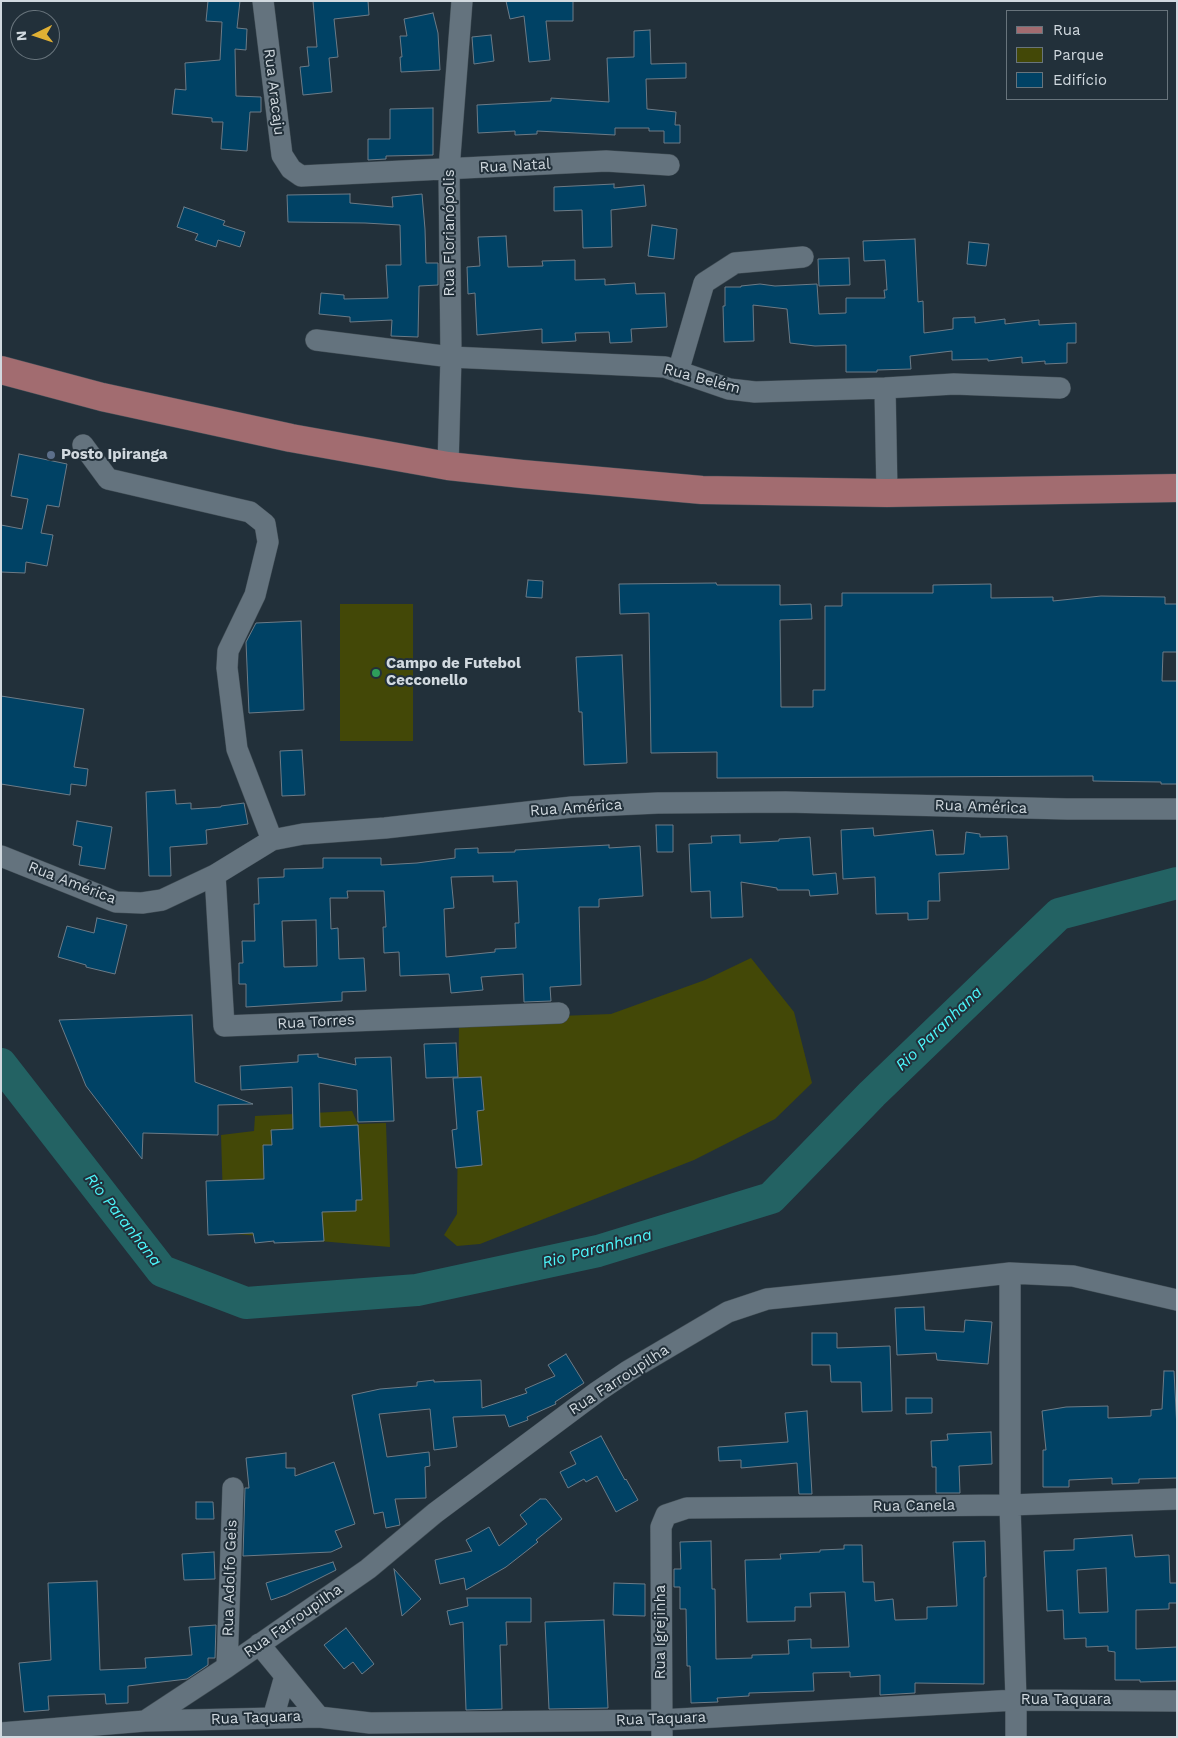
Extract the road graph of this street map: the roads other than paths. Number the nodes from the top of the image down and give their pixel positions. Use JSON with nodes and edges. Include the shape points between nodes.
{"nodes":[{"id":1,"x":263,"y":1,"type":"edge"},
{"id":2,"x":462,"y":1,"type":"edge"},
{"id":3,"x":669,"y":165,"type":"dead end"},
{"id":4,"x":449,"y":169,"type":"junction"},
{"id":5,"x":301,"y":176,"type":"joint"},
{"id":6,"x":803,"y":257,"type":"dead end"},
{"id":7,"x":316,"y":340,"type":"dead end"},
{"id":8,"x":450,"y":357,"type":"junction"},
{"id":9,"x":1,"y":370,"type":"edge"},
{"id":10,"x":678,"y":372,"type":"junction"},
{"id":11,"x":885,"y":388,"type":"junction"},
{"id":12,"x":1060,"y":388,"type":"dead end"},
{"id":13,"x":83,"y":445,"type":"dead end"},
{"id":14,"x":448,"y":466,"type":"junction"},
{"id":15,"x":1177,"y":488,"type":"edge"},
{"id":16,"x":887,"y":493,"type":"junction"},
{"id":17,"x":1177,"y":809,"type":"edge"},
{"id":18,"x":272,"y":840,"type":"junction"},
{"id":19,"x":1,"y":856,"type":"edge"},
{"id":20,"x":215,"y":875,"type":"junction"},
{"id":21,"x":559,"y":1013,"type":"dead end"},
{"id":22,"x":1010,"y":1273,"type":"junction"},
{"id":23,"x":1177,"y":1300,"type":"edge"},
{"id":24,"x":233,"y":1488,"type":"dead end"},
{"id":25,"x":1177,"y":1499,"type":"edge"},
{"id":26,"x":1010,"y":1505,"type":"junction"},
{"id":27,"x":661,"y":1527,"type":"joint"},
{"id":28,"x":260,"y":1644,"type":"junction"},
{"id":29,"x":227,"y":1667,"type":"junction"},
{"id":30,"x":285,"y":1676,"type":"junction"},
{"id":31,"x":1016,"y":1700,"type":"junction"},
{"id":32,"x":1177,"y":1701,"type":"edge"},
{"id":33,"x":319,"y":1716,"type":"junction"},
{"id":34,"x":273,"y":1718,"type":"junction"},
{"id":35,"x":145,"y":1721,"type":"junction"},
{"id":36,"x":661,"y":1728,"type":"edge"},
{"id":37,"x":370,"y":1730,"type":"edge"},
{"id":38,"x":93,"y":1731,"type":"edge"},
{"id":39,"x":1,"y":1734,"type":"edge"},
{"id":40,"x":1016,"y":1737,"type":"edge"}],
"edges":[{"from":1,"to":5,"type":"street","name":"Rua Aracaju","via":[[282,155],[291,169]]},
{"from":2,"to":4,"type":"street","name":"Rua Florianópolis"},
{"from":3,"to":4,"type":"street","name":"Rua Natal","via":[[606,161]]},
{"from":4,"to":5,"type":"street","name":"Rua Natal"},
{"from":4,"to":8,"type":"street","name":"Rua Florianópolis"},
{"from":6,"to":10,"type":"street","via":[[735,263],[704,283]]},
{"from":7,"to":8,"type":"street","name":"Rua Belém"},
{"from":8,"to":10,"type":"street","name":"Rua Belém","via":[[665,367]]},
{"from":8,"to":14,"type":"street","name":"Rua Florianópolis"},
{"from":9,"to":14,"type":"main road","via":[[102,397],[291,438]]},
{"from":10,"to":11,"type":"street","name":"Rua Belém","via":[[729,389],[755,392]]},
{"from":11,"to":12,"type":"street","name":"Rua Belém","via":[[954,384]]},
{"from":11,"to":16,"type":"street"},
{"from":13,"to":18,"type":"street","via":[[108,479],[250,512],[265,524],[268,542],[255,595],[228,651],[227,668],[237,749]]},
{"from":14,"to":16,"type":"main road","via":[[702,490]]},
{"from":15,"to":16,"type":"main road"},
{"from":17,"to":18,"type":"street","name":"Rua América","via":[[658,803],[572,807],[303,834]]},
{"from":18,"to":20,"type":"street","name":"Rua América"},
{"from":19,"to":20,"type":"street","name":"Rua América","via":[[116,902],[162,900]]},
{"from":20,"to":21,"type":"street","name":"Rua Torres","via":[[224,1026]]},
{"from":22,"to":23,"type":"street","name":"Rua Farroupilha","via":[[1073,1276]]},
{"from":22,"to":26,"type":"street"},
{"from":22,"to":28,"type":"street","name":"Rua Farroupilha","via":[[767,1299],[728,1312],[597,1392],[434,1513],[368,1569]]},
{"from":24,"to":29,"type":"street","name":"Rua Adolfo Geis"},
{"from":25,"to":26,"type":"street","name":"Rua Canela"},
{"from":26,"to":27,"type":"street","name":"Rua Canela","via":[[687,1508],[666,1515]]},
{"from":26,"to":31,"type":"street"},
{"from":27,"to":36,"type":"street","name":"Rua Igrejinha"},
{"from":28,"to":29,"type":"street","name":"Rua Farroupilha"},
{"from":28,"to":30,"type":"street"},
{"from":29,"to":35,"type":"street","name":"Rua Farroupilha"},
{"from":30,"to":33,"type":"street"},
{"from":30,"to":34,"type":"street"},
{"from":31,"to":32,"type":"street","name":"Rua Taquara"},
{"from":31,"to":36,"type":"street","name":"Rua Taquara"},
{"from":31,"to":40,"type":"street"},
{"from":33,"to":34,"type":"street","name":"Rua Taquara"},
{"from":33,"to":37,"type":"street","name":"Rua Taquara"},
{"from":34,"to":35,"type":"street","name":"Rua Taquara"},
{"from":35,"to":38,"type":"street","name":"Rua Taquara"},
{"from":36,"to":37,"type":"street","name":"Rua Taquara"},
{"from":38,"to":39,"type":"street","name":"Rua Taquara"}]}
